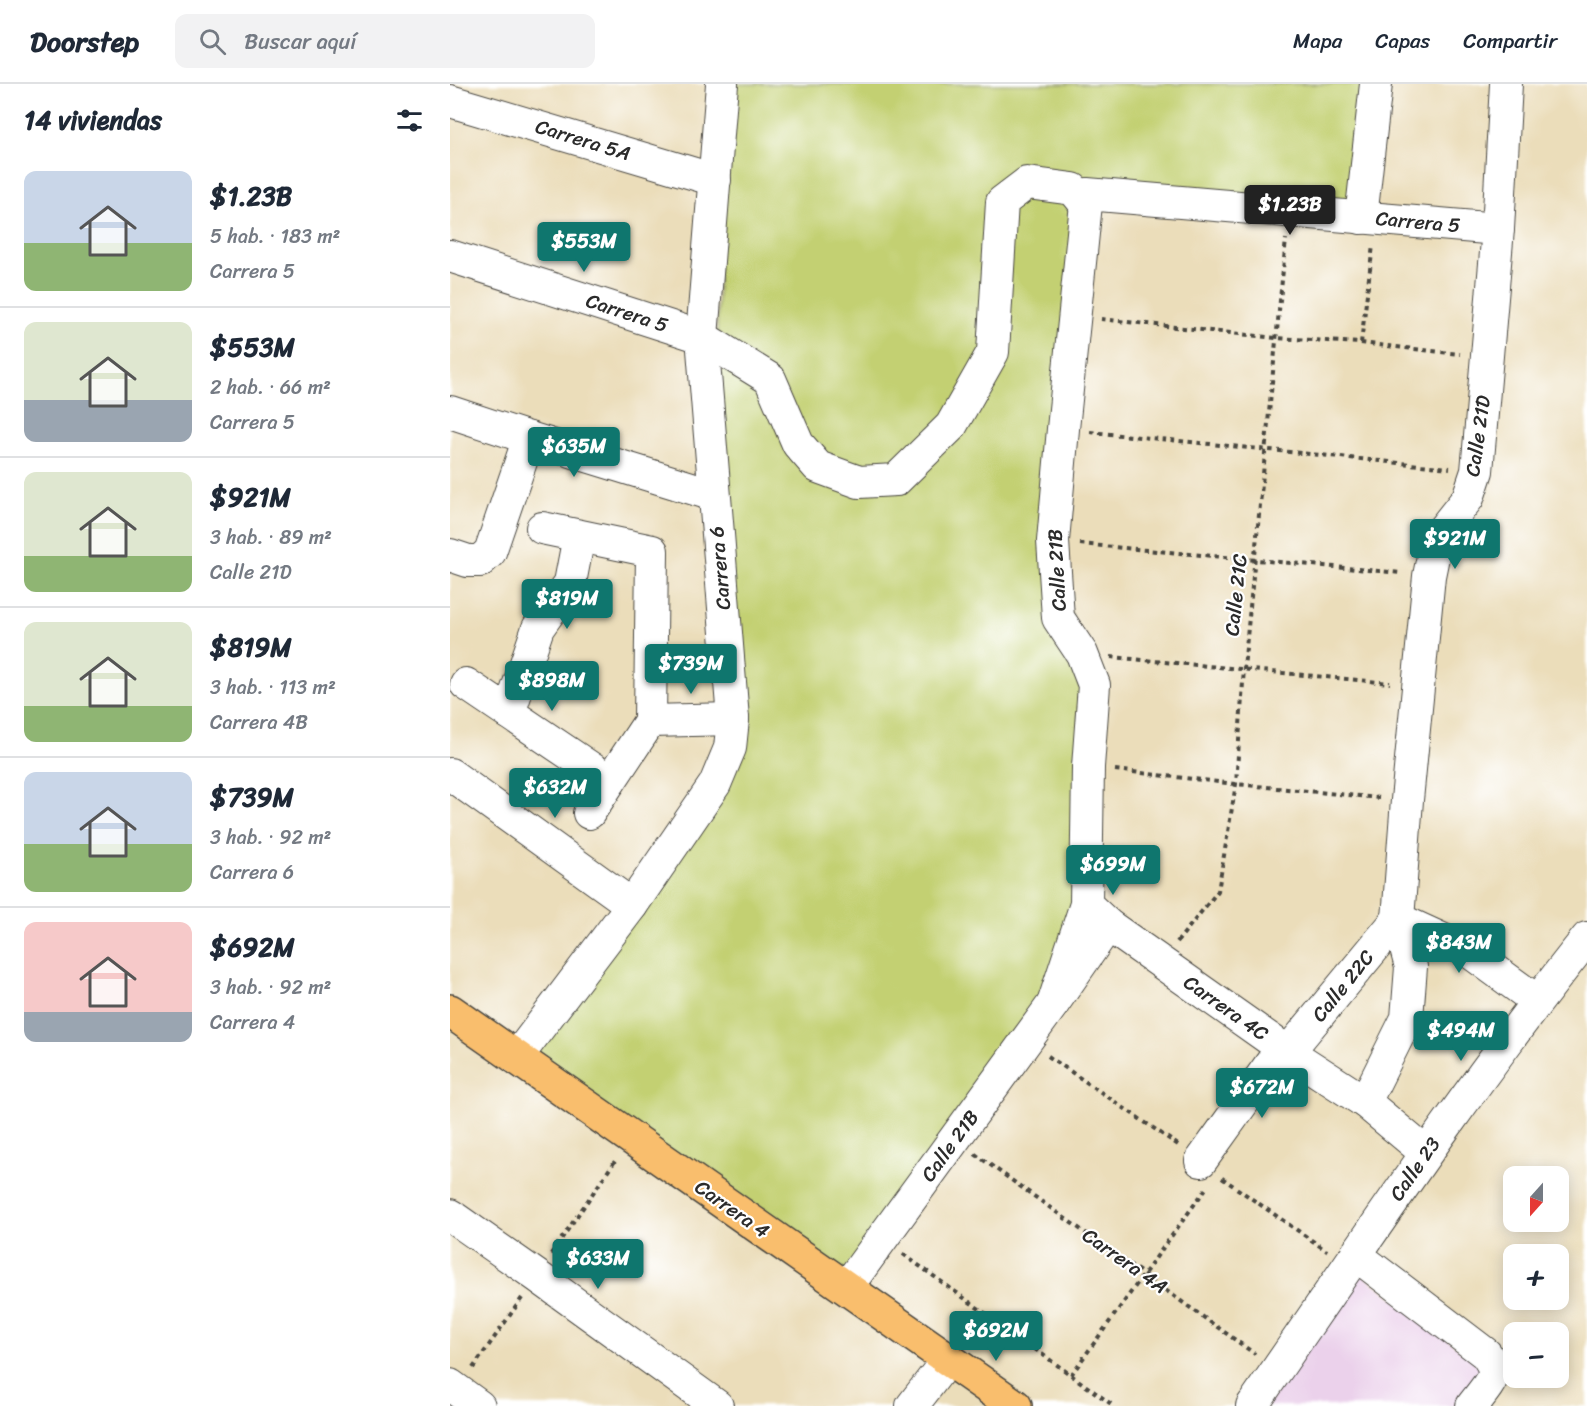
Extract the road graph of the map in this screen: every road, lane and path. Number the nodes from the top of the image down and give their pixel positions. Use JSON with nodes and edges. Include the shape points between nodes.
{"nodes":[{"id":1,"x":722,"y":84,"type":"edge"},
{"id":2,"x":1376,"y":84,"type":"edge"},
{"id":3,"x":1506,"y":84,"type":"edge"},
{"id":4,"x":450,"y":101,"type":"edge"},
{"id":5,"x":715,"y":180,"type":"junction"},
{"id":6,"x":1086,"y":200,"type":"junction"},
{"id":7,"x":1289,"y":211,"type":"junction"},
{"id":8,"x":1369,"y":218,"type":"junction"},
{"id":9,"x":1498,"y":229,"type":"junction"},
{"id":10,"x":450,"y":256,"type":"edge"},
{"id":11,"x":1074,"y":316,"type":"junction"},
{"id":12,"x":702,"y":337,"type":"junction"},
{"id":13,"x":1276,"y":338,"type":"junction"},
{"id":14,"x":1361,"y":343,"type":"junction"},
{"id":15,"x":1488,"y":358,"type":"junction"},
{"id":16,"x":450,"y":412,"type":"edge"},
{"id":17,"x":1063,"y":429,"type":"junction"},
{"id":18,"x":529,"y":438,"type":"junction"},
{"id":19,"x":1264,"y":448,"type":"junction"},
{"id":20,"x":1477,"y":471,"type":"junction"},
{"id":21,"x":714,"y":495,"type":"junction"},
{"id":22,"x":542,"y":528,"type":"dead end"},
{"id":23,"x":579,"y":536,"type":"junction"},
{"id":24,"x":1053,"y":542,"type":"junction"},
{"id":25,"x":450,"y":555,"type":"edge"},
{"id":26,"x":1254,"y":561,"type":"junction"},
{"id":27,"x":1429,"y":576,"type":"junction"},
{"id":28,"x":1082,"y":654,"type":"junction"},
{"id":29,"x":1244,"y":668,"type":"junction"},
{"id":30,"x":466,"y":684,"type":"dead end"},
{"id":31,"x":1418,"y":686,"type":"junction"},
{"id":32,"x":509,"y":713,"type":"junction"},
{"id":33,"x":733,"y":719,"type":"junction"},
{"id":34,"x":650,"y":721,"type":"junction"},
{"id":35,"x":1088,"y":767,"type":"junction"},
{"id":36,"x":450,"y":774,"type":"edge"},
{"id":37,"x":610,"y":781,"type":"junction"},
{"id":38,"x":1236,"y":784,"type":"junction"},
{"id":39,"x":1407,"y":800,"type":"junction"},
{"id":40,"x":589,"y":813,"type":"dead end"},
{"id":41,"x":632,"y":905,"type":"junction"},
{"id":42,"x":1097,"y":914,"type":"junction"},
{"id":43,"x":1398,"y":919,"type":"junction"},
{"id":44,"x":1587,"y":938,"type":"edge"},
{"id":45,"x":1161,"y":962,"type":"junction"},
{"id":46,"x":1537,"y":1001,"type":"junction"},
{"id":47,"x":450,"y":1011,"type":"edge"},
{"id":48,"x":1285,"y":1050,"type":"junction"},
{"id":49,"x":516,"y":1058,"type":"junction"},
{"id":50,"x":1365,"y":1102,"type":"junction"},
{"id":51,"x":972,"y":1152,"type":"dead end"},
{"id":52,"x":1426,"y":1153,"type":"junction"},
{"id":53,"x":1206,"y":1172,"type":"joint"},
{"id":54,"x":450,"y":1215,"type":"edge"},
{"id":55,"x":902,"y":1254,"type":"dead end"},
{"id":56,"x":1356,"y":1255,"type":"junction"},
{"id":57,"x":1144,"y":1274,"type":"junction"},
{"id":58,"x":846,"y":1288,"type":"junction"},
{"id":59,"x":948,"y":1359,"type":"junction"},
{"id":60,"x":1277,"y":1369,"type":"junction"},
{"id":61,"x":1071,"y":1375,"type":"junction"},
{"id":62,"x":450,"y":1385,"type":"edge"},
{"id":63,"x":479,"y":1406,"type":"edge"},
{"id":64,"x":717,"y":1406,"type":"edge"},
{"id":65,"x":912,"y":1406,"type":"edge"},
{"id":66,"x":1015,"y":1406,"type":"edge"},
{"id":67,"x":1114,"y":1406,"type":"edge"},
{"id":68,"x":1252,"y":1406,"type":"edge"},
{"id":69,"x":1472,"y":1406,"type":"edge"}],
"edges":[{"from":1,"to":5,"type":"street","name":"Carrera 6"},
{"from":2,"to":8,"type":"street"},
{"from":3,"to":9,"type":"street","name":"Calle 21D"},
{"from":4,"to":5,"type":"street","name":"Carrera 5A"},
{"from":5,"to":12,"type":"street","name":"Carrera 6"},
{"from":6,"to":7,"type":"street","name":"Carrera 5"},
{"from":6,"to":11,"type":"street","name":"Calle 21B"},
{"from":6,"to":12,"type":"street","name":"Carrera 5","via":[[1072,189],[1026,183],[1002,202],[993,352],[951,426],[896,480],[859,482],[818,467],[798,444],[770,379]]},
{"from":7,"to":8,"type":"street","name":"Carrera 5"},
{"from":7,"to":13,"type":"path","name":"Calle 21C"},
{"from":8,"to":9,"type":"street","name":"Carrera 5"},
{"from":8,"to":14,"type":"path"},
{"from":9,"to":15,"type":"street","name":"Calle 21D"},
{"from":10,"to":12,"type":"street","name":"Carrera 5"},
{"from":11,"to":13,"type":"path"},
{"from":11,"to":17,"type":"street","name":"Calle 21B"},
{"from":12,"to":21,"type":"street","name":"Carrera 6"},
{"from":13,"to":14,"type":"path"},
{"from":13,"to":19,"type":"path","name":"Calle 21C"},
{"from":14,"to":15,"type":"path"},
{"from":15,"to":20,"type":"street","name":"Calle 21D"},
{"from":16,"to":18,"type":"street"},
{"from":17,"to":19,"type":"path"},
{"from":17,"to":24,"type":"street","name":"Calle 21B"},
{"from":18,"to":21,"type":"street"},
{"from":18,"to":25,"type":"street","via":[[490,552],[480,561]]},
{"from":19,"to":20,"type":"path"},
{"from":19,"to":26,"type":"path","name":"Calle 21C"},
{"from":20,"to":27,"type":"street","name":"Calle 21D","via":[[1468,498],[1437,537]]},
{"from":21,"to":33,"type":"street","name":"Carrera 6"},
{"from":22,"to":23,"type":"street"},
{"from":23,"to":32,"type":"street","via":[[570,583],[538,628]]},
{"from":23,"to":34,"type":"street","via":[[652,551]]},
{"from":24,"to":26,"type":"path"},
{"from":24,"to":28,"type":"street","name":"Calle 21B","via":[[1058,618]]},
{"from":26,"to":27,"type":"path"},
{"from":26,"to":29,"type":"path","name":"Calle 21C"},
{"from":27,"to":31,"type":"street","name":"Calle 21D"},
{"from":28,"to":29,"type":"path"},
{"from":28,"to":35,"type":"street","name":"Calle 21B","via":[[1094,685]]},
{"from":29,"to":31,"type":"path"},
{"from":29,"to":38,"type":"path","name":"Calle 21C"},
{"from":30,"to":32,"type":"street"},
{"from":31,"to":39,"type":"street","name":"Calle 21D"},
{"from":32,"to":37,"type":"street"},
{"from":33,"to":34,"type":"street"},
{"from":33,"to":41,"type":"street","name":"Carrera 6","via":[[730,748],[715,784]]},
{"from":34,"to":37,"type":"street"},
{"from":35,"to":38,"type":"path"},
{"from":35,"to":42,"type":"street","name":"Calle 21B"},
{"from":36,"to":41,"type":"street"},
{"from":37,"to":40,"type":"street"},
{"from":38,"to":39,"type":"path"},
{"from":38,"to":45,"type":"path","name":"Calle 21C","via":[[1218,891]]},
{"from":39,"to":43,"type":"street","name":"Calle 21D"},
{"from":41,"to":49,"type":"street","name":"Carrera 6"},
{"from":42,"to":45,"type":"street","name":"Carrera 4C"},
{"from":42,"to":58,"type":"street","name":"Calle 21B","via":[[1053,1004]]},
{"from":43,"to":46,"type":"street","via":[[1470,952]]},
{"from":43,"to":48,"type":"street","name":"Calle 22C"},
{"from":43,"to":50,"type":"street","name":"Calle 21D","via":[[1411,967],[1407,1018]]},
{"from":44,"to":46,"type":"street","name":"Calle 23"},
{"from":45,"to":48,"type":"street","name":"Carrera 4C"},
{"from":46,"to":52,"type":"street","name":"Calle 23"},
{"from":47,"to":49,"type":"main road","name":"Carrera 4"},
{"from":48,"to":50,"type":"street","name":"Carrera 4C"},
{"from":48,"to":53,"type":"street","name":"Calle 22C"},
{"from":49,"to":58,"type":"main road","name":"Carrera 4"},
{"from":50,"to":52,"type":"street","name":"Carrera 4C"},
{"from":51,"to":57,"type":"path","name":"Carrera 4A"},
{"from":52,"to":56,"type":"street","name":"Calle 23"},
{"from":53,"to":57,"type":"path"},
{"from":54,"to":64,"type":"street"},
{"from":55,"to":61,"type":"path"},
{"from":56,"to":60,"type":"street","name":"Calle 23"},
{"from":56,"to":69,"type":"street","via":[[1493,1364],[1491,1378]]},
{"from":57,"to":60,"type":"path","name":"Carrera 4A"},
{"from":57,"to":61,"type":"path"},
{"from":58,"to":59,"type":"main road","name":"Carrera 4"},
{"from":59,"to":65,"type":"street"},
{"from":59,"to":66,"type":"main road","name":"Carrera 4"},
{"from":60,"to":68,"type":"street","name":"Calle 23"},
{"from":61,"to":67,"type":"path"},
{"from":62,"to":63,"type":"street"}]}
